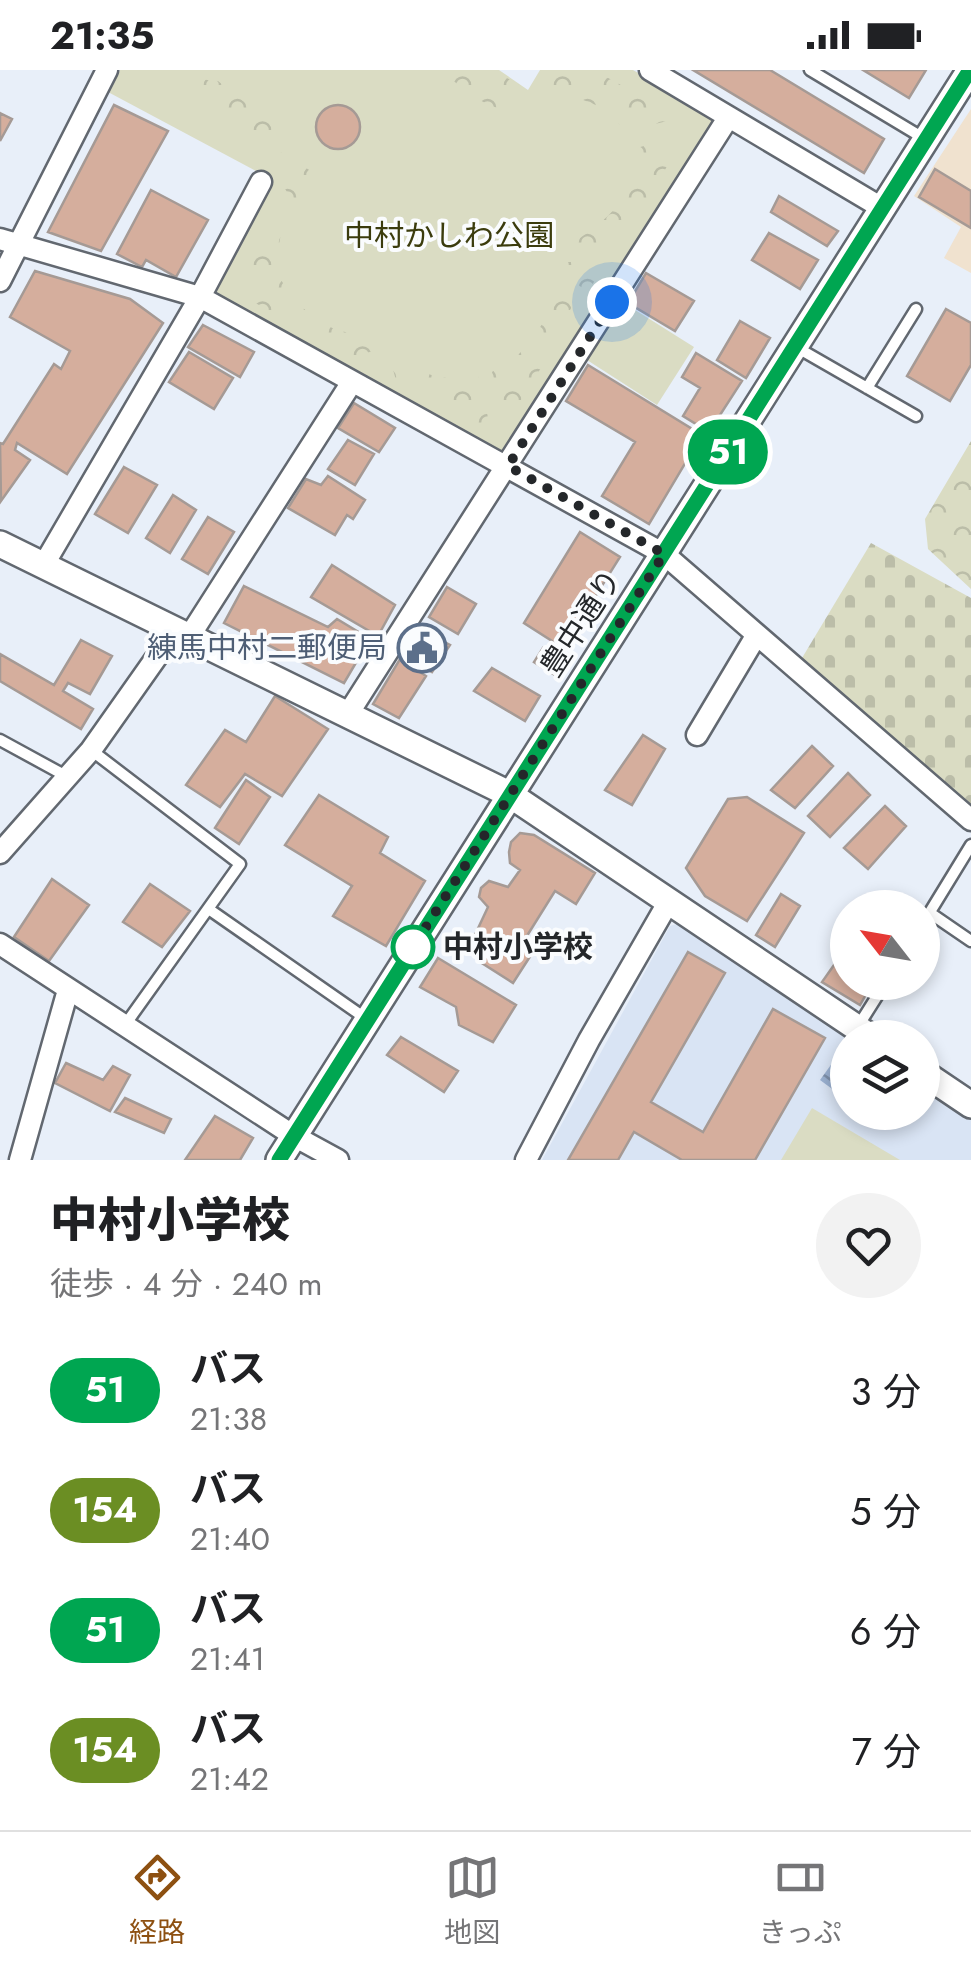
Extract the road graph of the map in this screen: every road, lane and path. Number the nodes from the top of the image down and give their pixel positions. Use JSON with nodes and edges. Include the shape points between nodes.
{"nodes":[{"id":1,"x":107,"y":70,"type":"edge"},
{"id":2,"x":650,"y":70,"type":"edge"},
{"id":3,"x":810,"y":70,"type":"edge"},
{"id":4,"x":970,"y":70,"type":"edge"},
{"id":5,"x":728,"y":118,"type":"junction"},
{"id":6,"x":925,"y":139,"type":"junction"},
{"id":7,"x":261,"y":182,"type":"dead end"},
{"id":8,"x":882,"y":208,"type":"junction"},
{"id":9,"x":9,"y":241,"type":"edge"},
{"id":10,"x":0,"y":281,"type":"edge"},
{"id":11,"x":200,"y":298,"type":"junction"},
{"id":12,"x":916,"y":309,"type":"dead end"},
{"id":13,"x":795,"y":346,"type":"junction"},
{"id":14,"x":352,"y":382,"type":"junction"},
{"id":15,"x":867,"y":388,"type":"junction"},
{"id":16,"x":916,"y":416,"type":"dead end"},
{"id":17,"x":508,"y":466,"type":"junction"},
{"id":18,"x":0,"y":544,"type":"edge"},
{"id":19,"x":664,"y":554,"type":"junction"},
{"id":20,"x":42,"y":566,"type":"junction"},
{"id":21,"x":182,"y":634,"type":"junction"},
{"id":22,"x":756,"y":636,"type":"junction"},
{"id":23,"x":348,"y":714,"type":"junction"},
{"id":24,"x":697,"y":735,"type":"dead end"},
{"id":25,"x":0,"y":740,"type":"edge"},
{"id":26,"x":91,"y":750,"type":"junction"},
{"id":27,"x":66,"y":776,"type":"junction"},
{"id":28,"x":509,"y":794,"type":"junction"},
{"id":29,"x":971,"y":820,"type":"edge"},
{"id":30,"x":971,"y":845,"type":"edge"},
{"id":31,"x":0,"y":853,"type":"edge"},
{"id":32,"x":940,"y":896,"type":"edge"},
{"id":33,"x":670,"y":901,"type":"junction"},
{"id":34,"x":210,"y":910,"type":"junction"},
{"id":35,"x":940,"y":920,"type":"edge"},
{"id":36,"x":971,"y":940,"type":"edge"},
{"id":37,"x":0,"y":944,"type":"edge"},
{"id":38,"x":68,"y":990,"type":"junction"},
{"id":39,"x":368,"y":1020,"type":"junction"},
{"id":40,"x":846,"y":1020,"type":"edge"},
{"id":41,"x":125,"y":1025,"type":"junction"},
{"id":42,"x":940,"y":1084,"type":"edge"},
{"id":43,"x":971,"y":1105,"type":"edge"},
{"id":44,"x":294,"y":1136,"type":"junction"},
{"id":45,"x":20,"y":1160,"type":"edge"},
{"id":46,"x":279,"y":1160,"type":"edge"},
{"id":47,"x":338,"y":1160,"type":"edge"},
{"id":48,"x":526,"y":1160,"type":"edge"}],
"edges":[{"from":1,"to":9,"type":"street"},
{"from":2,"to":5,"type":"street"},
{"from":3,"to":6,"type":"lane"},
{"from":4,"to":6,"type":"street","name":"豊中通り"},
{"from":5,"to":8,"type":"street"},
{"from":5,"to":17,"type":"street"},
{"from":6,"to":8,"type":"street","name":"豊中通り"},
{"from":7,"to":11,"type":"street"},
{"from":8,"to":13,"type":"street","name":"豊中通り"},
{"from":9,"to":10,"type":"street"},
{"from":9,"to":11,"type":"street"},
{"from":11,"to":14,"type":"street"},
{"from":11,"to":20,"type":"street"},
{"from":12,"to":15,"type":"lane"},
{"from":13,"to":15,"type":"lane"},
{"from":13,"to":19,"type":"street","name":"豊中通り"},
{"from":14,"to":17,"type":"street"},
{"from":14,"to":21,"type":"street"},
{"from":15,"to":16,"type":"lane"},
{"from":17,"to":19,"type":"street"},
{"from":17,"to":23,"type":"street"},
{"from":18,"to":20,"type":"street"},
{"from":19,"to":22,"type":"street"},
{"from":19,"to":28,"type":"street","name":"豊中通り"},
{"from":20,"to":21,"type":"street"},
{"from":21,"to":23,"type":"street"},
{"from":21,"to":26,"type":"street"},
{"from":22,"to":24,"type":"street"},
{"from":22,"to":29,"type":"street"},
{"from":23,"to":28,"type":"street"},
{"from":25,"to":27,"type":"lane"},
{"from":26,"to":27,"type":"street"},
{"from":26,"to":34,"type":"lane","via":[[240,864]]},
{"from":27,"to":31,"type":"street"},
{"from":28,"to":33,"type":"street"},
{"from":28,"to":39,"type":"street","name":"豊中通り"},
{"from":30,"to":32,"type":"lane"},
{"from":33,"to":40,"type":"street"},
{"from":33,"to":48,"type":"street"},
{"from":34,"to":39,"type":"lane"},
{"from":34,"to":41,"type":"lane"},
{"from":35,"to":36,"type":"lane"},
{"from":37,"to":38,"type":"street"},
{"from":38,"to":41,"type":"street"},
{"from":38,"to":45,"type":"street"},
{"from":39,"to":44,"type":"street","name":"豊中通り"},
{"from":41,"to":44,"type":"street"},
{"from":42,"to":43,"type":"street"},
{"from":44,"to":46,"type":"street","name":"豊中通り"},
{"from":44,"to":47,"type":"street"}]}
